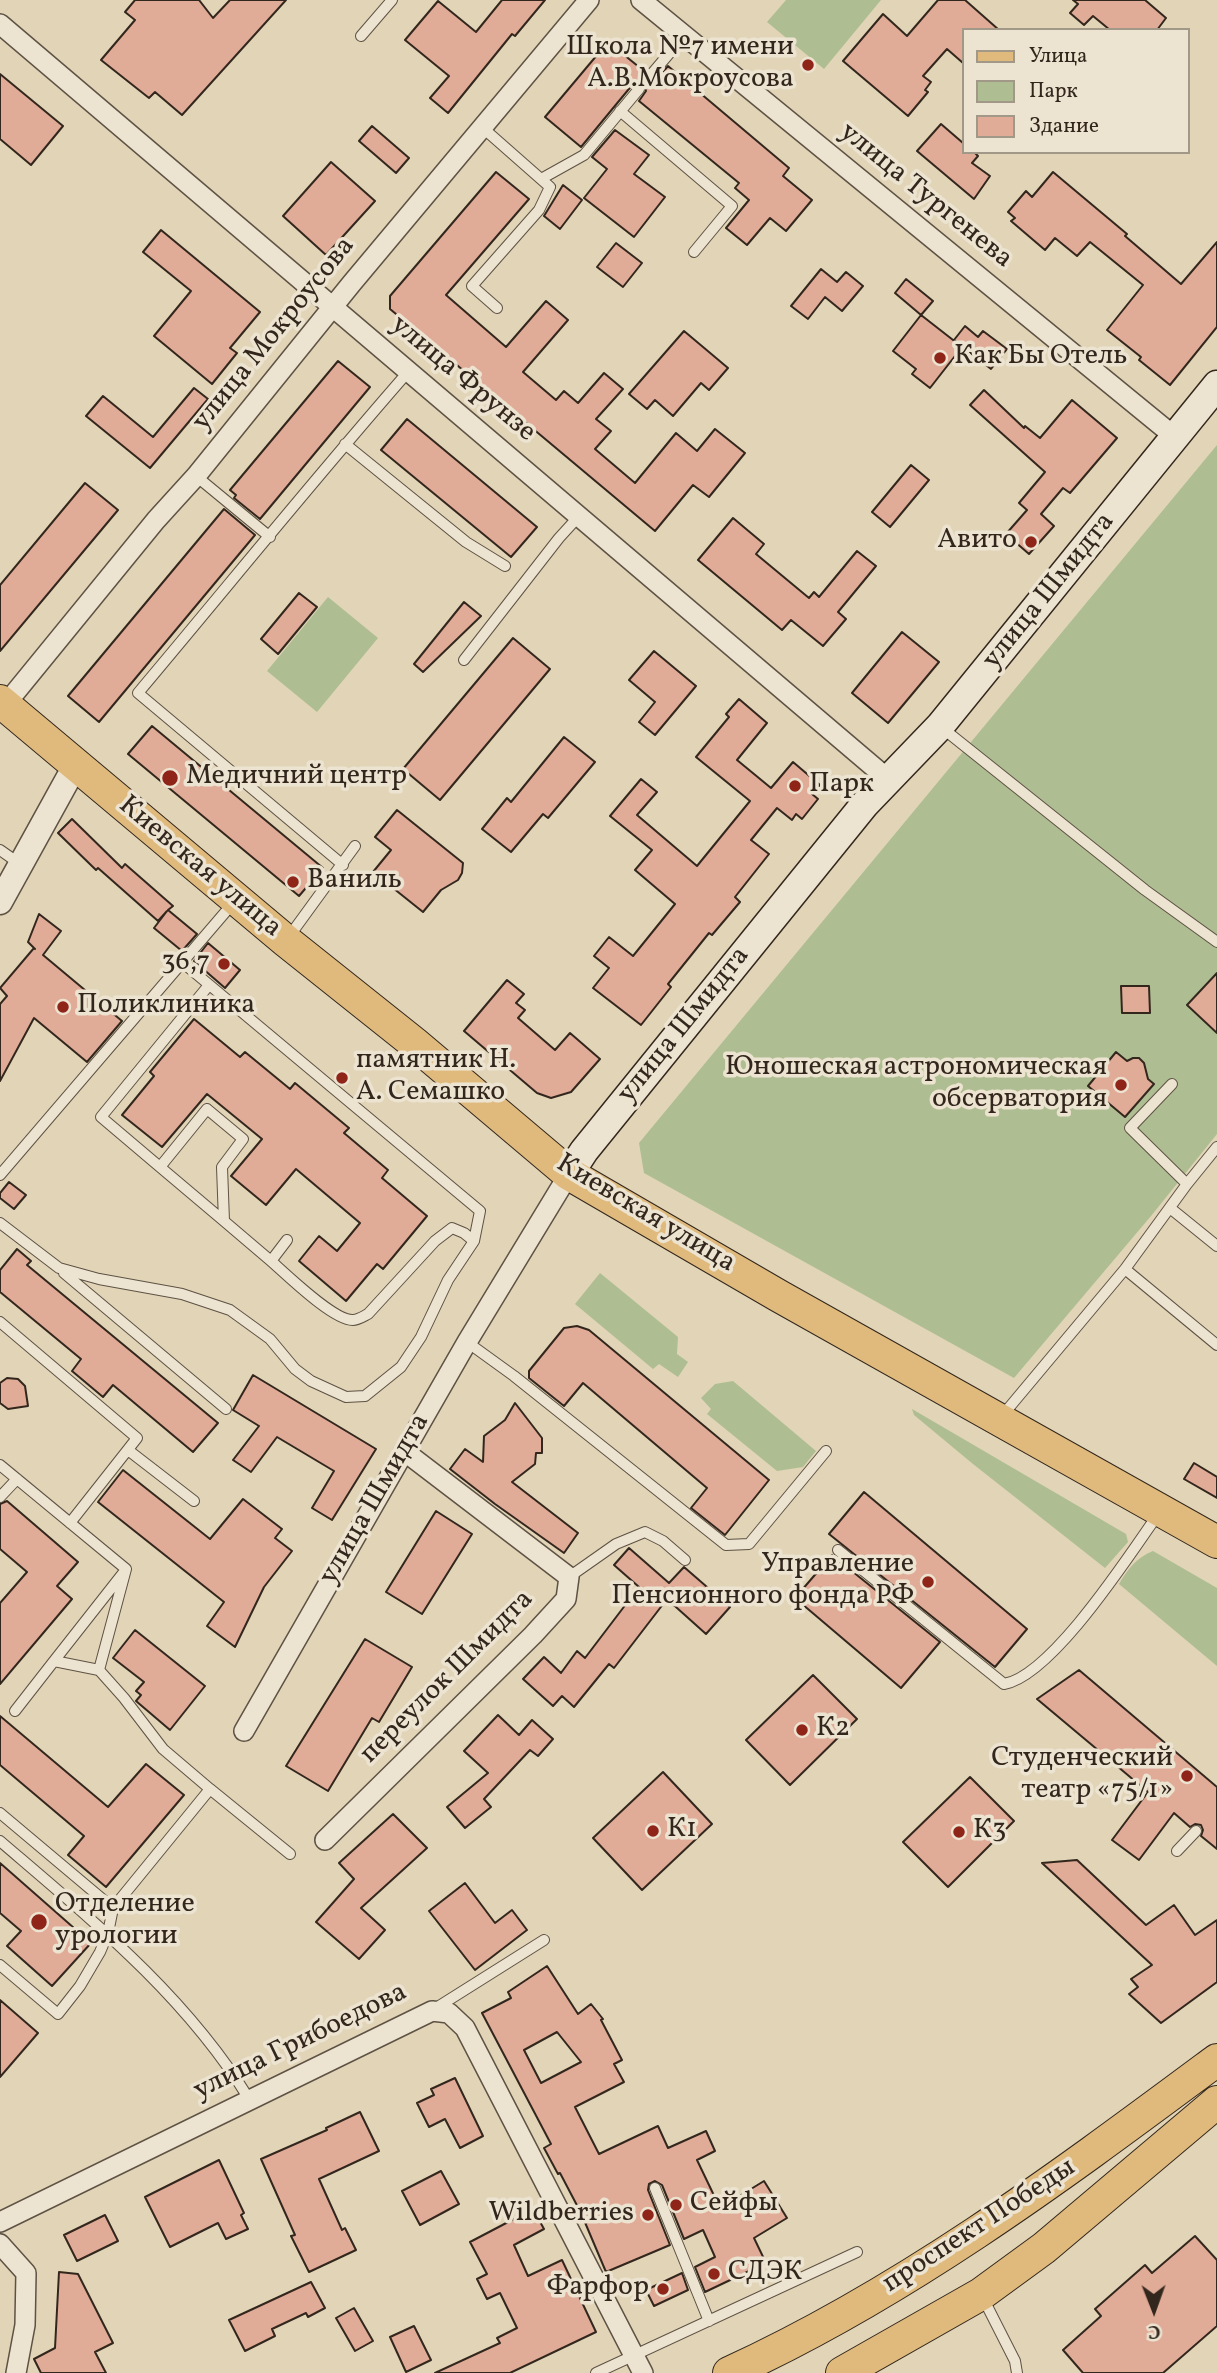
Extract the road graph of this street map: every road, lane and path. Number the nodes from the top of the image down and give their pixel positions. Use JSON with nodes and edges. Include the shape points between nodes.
{"nodes":[{"id":1,"x":392,"y":0,"type":"edge"},
{"id":2,"x":589,"y":0,"type":"edge"},
{"id":3,"x":641,"y":0,"type":"edge"},
{"id":4,"x":0,"y":23,"type":"edge"},
{"id":5,"x":361,"y":36,"type":"dead end"},
{"id":6,"x":684,"y":36,"type":"junction"},
{"id":7,"x":650,"y":76,"type":"dead end"},
{"id":8,"x":639,"y":89,"type":"dead end"},
{"id":9,"x":620,"y":111,"type":"junction"},
{"id":10,"x":483,"y":128,"type":"junction"},
{"id":11,"x":541,"y":179,"type":"junction"},
{"id":12,"x":694,"y":252,"type":"dead end"},
{"id":13,"x":332,"y":307,"type":"junction"},
{"id":14,"x":497,"y":308,"type":"dead end"},
{"id":15,"x":408,"y":372,"type":"junction"},
{"id":16,"x":1217,"y":385,"type":"edge"},
{"id":17,"x":1175,"y":437,"type":"junction"},
{"id":18,"x":345,"y":443,"type":"junction"},
{"id":19,"x":196,"y":476,"type":"junction"},
{"id":20,"x":580,"y":515,"type":"junction"},
{"id":21,"x":270,"y":537,"type":"junction"},
{"id":22,"x":505,"y":566,"type":"dead end"},
{"id":23,"x":464,"y":660,"type":"dead end"},
{"id":24,"x":2,"y":703,"type":"edge"},
{"id":25,"x":940,"y":726,"type":"junction"},
{"id":26,"x":75,"y":766,"type":"junction"},
{"id":27,"x":889,"y":780,"type":"junction"},
{"id":28,"x":355,"y":846,"type":"dead end"},
{"id":29,"x":0,"y":850,"type":"edge"},
{"id":30,"x":20,"y":864,"type":"junction"},
{"id":31,"x":343,"y":864,"type":"junction"},
{"id":32,"x":236,"y":900,"type":"junction"},
{"id":33,"x":0,"y":902,"type":"edge"},
{"id":34,"x":286,"y":941,"type":"junction"},
{"id":35,"x":1217,"y":942,"type":"edge"},
{"id":36,"x":182,"y":962,"type":"junction"},
{"id":37,"x":209,"y":985,"type":"junction"},
{"id":38,"x":1172,"y":1084,"type":"dead end"},
{"id":39,"x":1217,"y":1147,"type":"edge"},
{"id":40,"x":160,"y":1167,"type":"junction"},
{"id":41,"x":569,"y":1174,"type":"junction"},
{"id":42,"x":0,"y":1175,"type":"edge"},
{"id":43,"x":1187,"y":1184,"type":"junction"},
{"id":44,"x":1170,"y":1208,"type":"junction"},
{"id":45,"x":223,"y":1221,"type":"junction"},
{"id":46,"x":0,"y":1223,"type":"edge"},
{"id":47,"x":287,"y":1240,"type":"dead end"},
{"id":48,"x":474,"y":1241,"type":"junction"},
{"id":49,"x":1217,"y":1246,"type":"edge"},
{"id":50,"x":271,"y":1261,"type":"junction"},
{"id":51,"x":59,"y":1268,"type":"junction"},
{"id":52,"x":1125,"y":1269,"type":"junction"},
{"id":53,"x":0,"y":1322,"type":"edge"},
{"id":54,"x":467,"y":1342,"type":"junction"},
{"id":55,"x":1217,"y":1345,"type":"edge"},
{"id":56,"x":226,"y":1409,"type":"dead end"},
{"id":57,"x":999,"y":1419,"type":"junction"},
{"id":58,"x":128,"y":1450,"type":"junction"},
{"id":59,"x":404,"y":1451,"type":"junction"},
{"id":60,"x":826,"y":1451,"type":"dead end"},
{"id":61,"x":0,"y":1465,"type":"edge"},
{"id":62,"x":17,"y":1479,"type":"junction"},
{"id":63,"x":0,"y":1497,"type":"edge"},
{"id":64,"x":194,"y":1501,"type":"dead end"},
{"id":65,"x":1161,"y":1510,"type":"junction"},
{"id":66,"x":70,"y":1523,"type":"junction"},
{"id":67,"x":1217,"y":1542,"type":"edge"},
{"id":68,"x":838,"y":1550,"type":"dead end"},
{"id":69,"x":685,"y":1560,"type":"dead end"},
{"id":70,"x":126,"y":1569,"type":"junction"},
{"id":71,"x":569,"y":1577,"type":"junction"},
{"id":72,"x":54,"y":1661,"type":"junction"},
{"id":73,"x":99,"y":1670,"type":"junction"},
{"id":74,"x":15,"y":1712,"type":"dead end"},
{"id":75,"x":244,"y":1731,"type":"dead end"},
{"id":76,"x":210,"y":1790,"type":"junction"},
{"id":77,"x":0,"y":1813,"type":"edge"},
{"id":78,"x":1196,"y":1831,"type":"dead end"},
{"id":79,"x":0,"y":1840,"type":"edge"},
{"id":80,"x":325,"y":1840,"type":"dead end"},
{"id":81,"x":1177,"y":1851,"type":"dead end"},
{"id":82,"x":290,"y":1854,"type":"dead end"},
{"id":83,"x":113,"y":1908,"type":"junction"},
{"id":84,"x":108,"y":1933,"type":"junction"},
{"id":85,"x":544,"y":1940,"type":"dead end"},
{"id":86,"x":0,"y":1965,"type":"edge"},
{"id":87,"x":432,"y":2011,"type":"junction"},
{"id":88,"x":1217,"y":2060,"type":"edge"},
{"id":89,"x":249,"y":2099,"type":"junction"},
{"id":90,"x":1217,"y":2102,"type":"edge"},
{"id":91,"x":655,"y":2188,"type":"dead end"},
{"id":92,"x":0,"y":2222,"type":"edge"},
{"id":93,"x":0,"y":2244,"type":"edge"},
{"id":94,"x":857,"y":2252,"type":"dead end"},
{"id":95,"x":981,"y":2294,"type":"junction"},
{"id":96,"x":709,"y":2320,"type":"junction"},
{"id":97,"x":635,"y":2355,"type":"junction"},
{"id":98,"x":16,"y":2373,"type":"edge"},
{"id":99,"x":596,"y":2373,"type":"edge"},
{"id":100,"x":643,"y":2373,"type":"edge"},
{"id":101,"x":729,"y":2373,"type":"edge"},
{"id":102,"x":842,"y":2373,"type":"edge"},
{"id":103,"x":1017,"y":2373,"type":"edge"}],
"edges":[{"from":1,"to":5,"type":"lane"},
{"from":2,"to":10,"type":"street","name":"улица Мокроусова"},
{"from":3,"to":6,"type":"street","name":"улица Тургенева"},
{"from":4,"to":13,"type":"street","name":"улица Фрунзе"},
{"from":6,"to":7,"type":"lane"},
{"from":6,"to":17,"type":"street","name":"улица Тургенева"},
{"from":8,"to":9,"type":"lane"},
{"from":9,"to":11,"type":"lane","via":[[584,155]]},
{"from":9,"to":12,"type":"lane","via":[[732,206]]},
{"from":10,"to":11,"type":"lane"},
{"from":10,"to":13,"type":"street","name":"улица Мокроусова"},
{"from":11,"to":14,"type":"lane","via":[[550,187],[538,210],[472,286]]},
{"from":13,"to":15,"type":"street","name":"улица Фрунзе"},
{"from":13,"to":19,"type":"street","name":"улица Мокроусова"},
{"from":15,"to":18,"type":"lane"},
{"from":15,"to":20,"type":"street","name":"улица Фрунзе"},
{"from":16,"to":17,"type":"main road","name":"улица Шмидта"},
{"from":17,"to":25,"type":"main road","name":"улица Шмидта"},
{"from":18,"to":21,"type":"lane"},
{"from":18,"to":22,"type":"lane","via":[[466,542]]},
{"from":19,"to":21,"type":"lane"},
{"from":19,"to":24,"type":"street","name":"улица Мокроусова"},
{"from":20,"to":23,"type":"lane"},
{"from":20,"to":27,"type":"street","name":"улица Фрунзе"},
{"from":21,"to":31,"type":"lane","via":[[138,693]]},
{"from":24,"to":26,"type":"main road","name":"Киевская улица"},
{"from":25,"to":27,"type":"main road","name":"улица Шмидта"},
{"from":25,"to":35,"type":"lane"},
{"from":26,"to":30,"type":"street"},
{"from":26,"to":32,"type":"main road","name":"Киевская улица"},
{"from":27,"to":41,"type":"main road","name":"улица Шмидта"},
{"from":28,"to":31,"type":"lane"},
{"from":29,"to":30,"type":"lane"},
{"from":30,"to":33,"type":"street"},
{"from":31,"to":34,"type":"lane"},
{"from":32,"to":34,"type":"main road","name":"Киевская улица"},
{"from":32,"to":36,"type":"lane"},
{"from":34,"to":41,"type":"main road","name":"Киевская улица"},
{"from":36,"to":37,"type":"lane"},
{"from":36,"to":42,"type":"lane"},
{"from":37,"to":40,"type":"lane","via":[[101,1117]]},
{"from":37,"to":48,"type":"lane","via":[[480,1211]]},
{"from":38,"to":43,"type":"lane","via":[[1130,1128]]},
{"from":39,"to":43,"type":"lane"},
{"from":40,"to":45,"type":"lane"},
{"from":40,"to":45,"type":"lane","via":[[207,1109],[243,1139],[222,1167]]},
{"from":41,"to":54,"type":"street","name":"улица Шмидта"},
{"from":41,"to":57,"type":"main road","name":"Киевская улица"},
{"from":43,"to":44,"type":"lane"},
{"from":44,"to":49,"type":"lane"},
{"from":44,"to":52,"type":"lane"},
{"from":45,"to":50,"type":"lane"},
{"from":46,"to":51,"type":"lane"},
{"from":47,"to":50,"type":"lane"},
{"from":48,"to":50,"type":"lane","via":[[452,1228],[368,1314],[354,1321],[326,1308]]},
{"from":48,"to":51,"type":"lane","via":[[447,1280],[421,1337],[401,1367],[365,1396],[346,1397],[312,1381],[295,1369],[270,1339],[230,1310],[181,1294]]},
{"from":51,"to":56,"type":"lane"},
{"from":52,"to":55,"type":"lane"},
{"from":52,"to":57,"type":"lane","via":[[1112,1292]]},
{"from":53,"to":58,"type":"lane","via":[[137,1438]]},
{"from":54,"to":59,"type":"street","name":"улица Шмидта"},
{"from":54,"to":60,"type":"lane","via":[[726,1545],[749,1544]]},
{"from":57,"to":65,"type":"main road","name":"Киевская улица"},
{"from":58,"to":64,"type":"lane"},
{"from":58,"to":66,"type":"lane"},
{"from":59,"to":71,"type":"street","name":"переулок Шмидта"},
{"from":59,"to":75,"type":"street","name":"улица Шмидта"},
{"from":61,"to":62,"type":"lane"},
{"from":62,"to":63,"type":"lane"},
{"from":62,"to":66,"type":"lane"},
{"from":65,"to":67,"type":"main road","name":"Киевская улица"},
{"from":65,"to":68,"type":"lane","via":[[1061,1645],[1016,1682],[1004,1684]]},
{"from":66,"to":70,"type":"lane"},
{"from":69,"to":71,"type":"lane","via":[[645,1532],[616,1544]]},
{"from":70,"to":72,"type":"lane"},
{"from":70,"to":73,"type":"lane"},
{"from":71,"to":80,"type":"street","name":"переулок Шмидта","via":[[566,1599],[533,1635]]},
{"from":72,"to":73,"type":"lane"},
{"from":72,"to":74,"type":"lane"},
{"from":73,"to":76,"type":"lane","via":[[163,1749]]},
{"from":76,"to":82,"type":"lane"},
{"from":76,"to":83,"type":"lane"},
{"from":77,"to":83,"type":"lane"},
{"from":78,"to":81,"type":"lane"},
{"from":79,"to":84,"type":"lane"},
{"from":83,"to":84,"type":"lane"},
{"from":84,"to":86,"type":"lane","via":[[80,1986],[58,2014]]},
{"from":84,"to":89,"type":"lane","via":[[196,2025]]},
{"from":85,"to":87,"type":"lane"},
{"from":87,"to":89,"type":"street","name":"улица Грибоедова"},
{"from":87,"to":97,"type":"street","name":"улица Грибоедова","via":[[450,2013],[465,2028]]},
{"from":88,"to":101,"type":"main road","name":"проспект Победы","via":[[946,2253],[830,2322]]},
{"from":89,"to":92,"type":"street","name":"улица Грибоедова"},
{"from":90,"to":95,"type":"main road","name":"проспект Победы","via":[[1044,2248]]},
{"from":91,"to":96,"type":"lane"},
{"from":93,"to":98,"type":"street","via":[[26,2273],[25,2325]]},
{"from":94,"to":96,"type":"lane"},
{"from":95,"to":102,"type":"main road","name":"проспект Победы"},
{"from":95,"to":103,"type":"lane"},
{"from":96,"to":97,"type":"lane"},
{"from":97,"to":99,"type":"lane"},
{"from":97,"to":100,"type":"street","name":"улица Грибоедова"}]}
